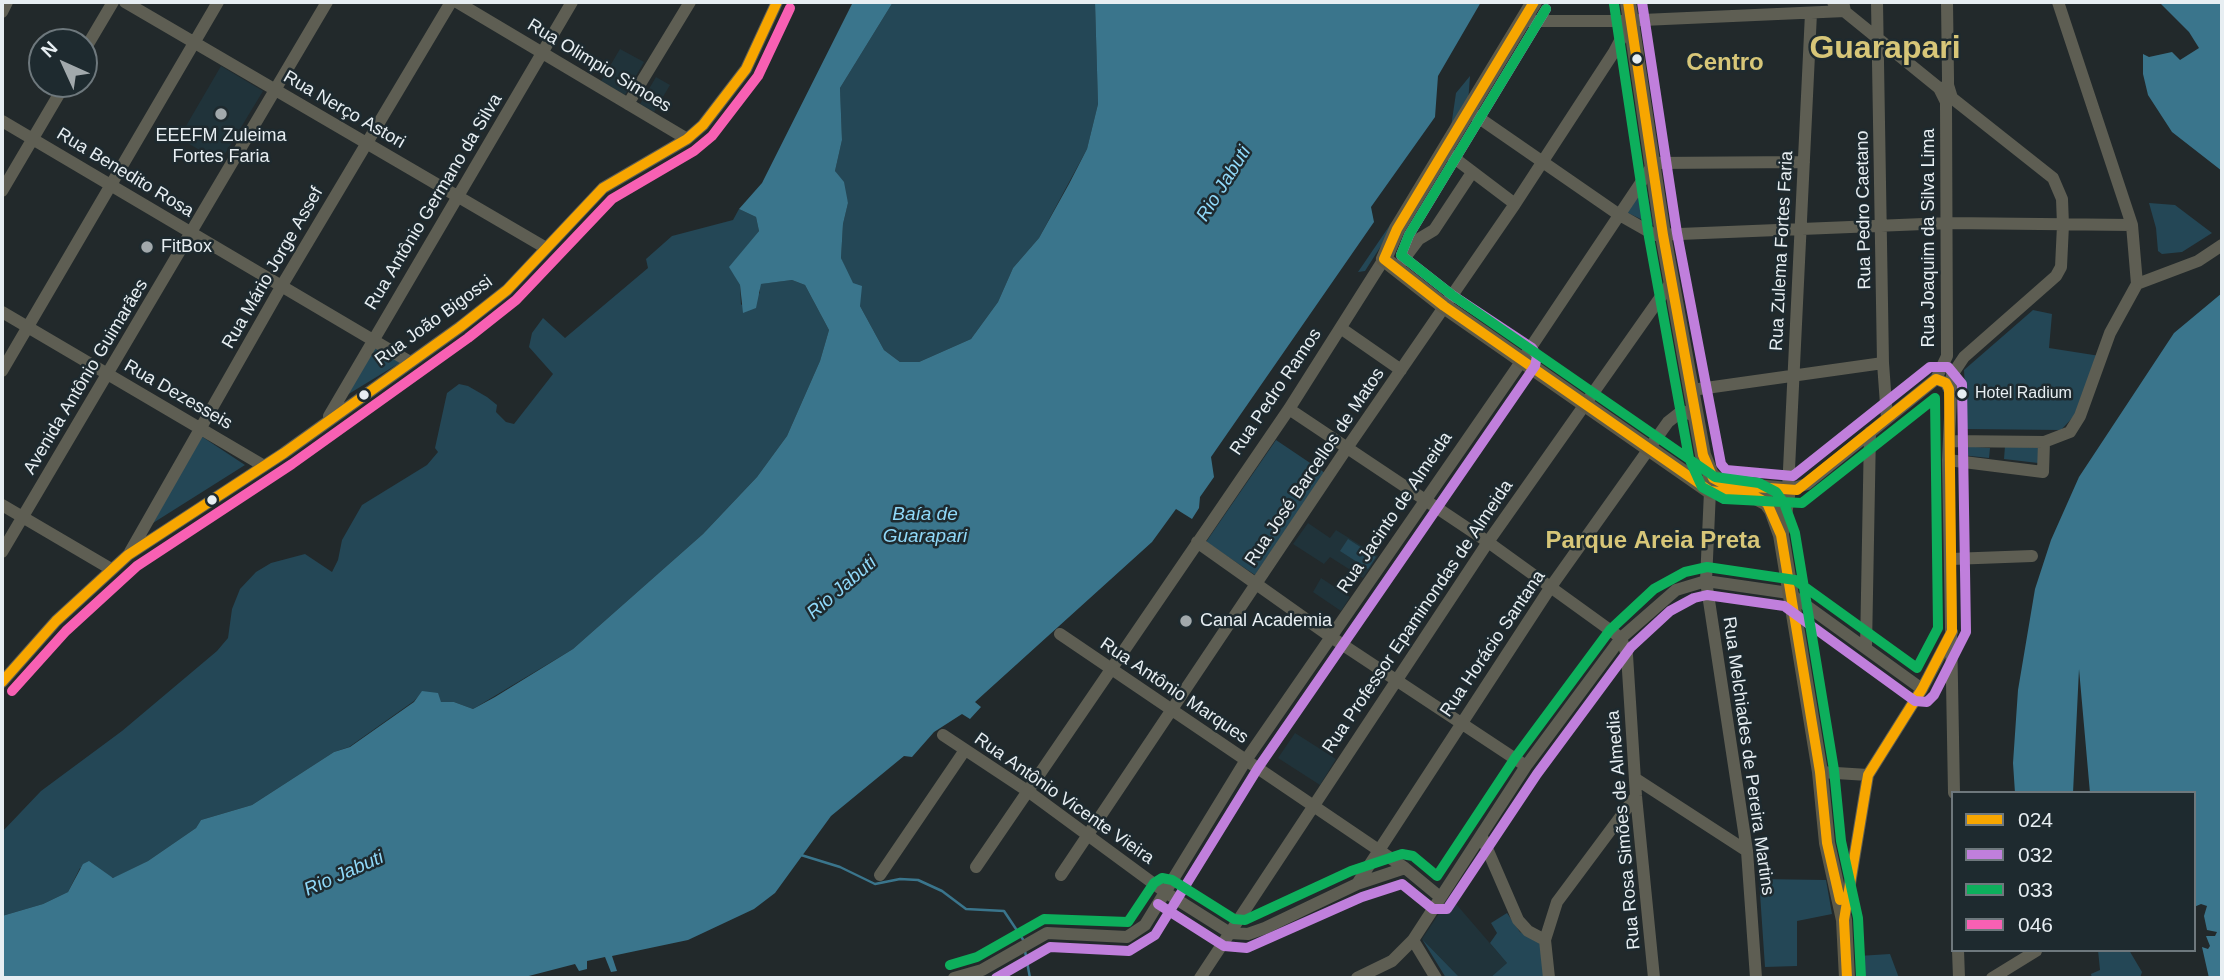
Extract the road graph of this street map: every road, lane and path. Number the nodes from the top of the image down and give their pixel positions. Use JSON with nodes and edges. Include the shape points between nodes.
{"nodes":[{"id":1,"x":7,"y":2,"type":"edge"},
{"id":2,"x":113,"y":2,"type":"edge"},
{"id":3,"x":125,"y":2,"type":"edge"},
{"id":4,"x":218,"y":2,"type":"edge"},
{"id":5,"x":327,"y":2,"type":"edge"},
{"id":6,"x":451,"y":2,"type":"edge"},
{"id":7,"x":457,"y":2,"type":"edge"},
{"id":8,"x":572,"y":2,"type":"edge"},
{"id":9,"x":690,"y":2,"type":"edge"},
{"id":10,"x":777,"y":2,"type":"edge"},
{"id":11,"x":1534,"y":2,"type":"edge"},
{"id":12,"x":1628,"y":2,"type":"edge"},
{"id":13,"x":1833,"y":2,"type":"edge"},
{"id":14,"x":1877,"y":2,"type":"edge"},
{"id":15,"x":1947,"y":2,"type":"edge"},
{"id":16,"x":2058,"y":2,"type":"edge"},
{"id":17,"x":1844,"y":6,"type":"edge"},
{"id":18,"x":2,"y":12,"type":"edge"},
{"id":19,"x":1811,"y":13,"type":"junction"},
{"id":20,"x":1631,"y":20,"type":"junction"},
{"id":21,"x":1523,"y":21,"type":"junction"},
{"id":22,"x":98,"y":28,"type":"edge"},
{"id":23,"x":1879,"y":37,"type":"junction"},
{"id":24,"x":194,"y":42,"type":"junction"},
{"id":25,"x":542,"y":53,"type":"junction"},
{"id":26,"x":1943,"y":86,"type":"junction"},
{"id":27,"x":275,"y":90,"type":"junction"},
{"id":28,"x":57,"y":98,"type":"edge"},
{"id":29,"x":1949,"y":100,"type":"junction"},
{"id":30,"x":628,"y":104,"type":"junction"},
{"id":31,"x":1469,"y":111,"type":"junction"},
{"id":32,"x":2,"y":121,"type":"edge"},
{"id":33,"x":33,"y":139,"type":"junction"},
{"id":34,"x":687,"y":139,"type":"junction"},
{"id":35,"x":367,"y":144,"type":"junction"},
{"id":36,"x":1445,"y":151,"type":"junction"},
{"id":37,"x":1543,"y":161,"type":"junction"},
{"id":38,"x":1804,"y":162,"type":"junction"},
{"id":39,"x":1654,"y":163,"type":"junction"},
{"id":40,"x":1471,"y":174,"type":"junction"},
{"id":41,"x":111,"y":184,"type":"junction"},
{"id":42,"x":2,"y":191,"type":"edge"},
{"id":43,"x":458,"y":197,"type":"junction"},
{"id":44,"x":1515,"y":204,"type":"junction"},
{"id":45,"x":1618,"y":214,"type":"junction"},
{"id":46,"x":1948,"y":223,"type":"junction"},
{"id":47,"x":2132,"y":225,"type":"junction"},
{"id":48,"x":1882,"y":226,"type":"junction"},
{"id":49,"x":2063,"y":226,"type":"junction"},
{"id":50,"x":1799,"y":230,"type":"junction"},
{"id":51,"x":191,"y":232,"type":"junction"},
{"id":52,"x":1663,"y":235,"type":"junction"},
{"id":53,"x":2222,"y":246,"type":"edge"},
{"id":54,"x":546,"y":248,"type":"junction"},
{"id":55,"x":1384,"y":259,"type":"junction"},
{"id":56,"x":2137,"y":261,"type":"junction"},
{"id":57,"x":1401,"y":263,"type":"dead end"},
{"id":58,"x":2158,"y":275,"type":"junction"},
{"id":59,"x":1672,"y":281,"type":"junction"},
{"id":60,"x":2137,"y":284,"type":"junction"},
{"id":61,"x":281,"y":287,"type":"junction"},
{"id":62,"x":1444,"y":306,"type":"junction"},
{"id":63,"x":2,"y":312,"type":"edge"},
{"id":64,"x":28,"y":327,"type":"junction"},
{"id":65,"x":1342,"y":328,"type":"junction"},
{"id":66,"x":373,"y":340,"type":"junction"},
{"id":67,"x":1947,"y":356,"type":"junction"},
{"id":68,"x":1964,"y":357,"type":"junction"},
{"id":69,"x":1523,"y":359,"type":"junction"},
{"id":70,"x":410,"y":362,"type":"junction"},
{"id":71,"x":1883,"y":363,"type":"junction"},
{"id":72,"x":1401,"y":370,"type":"junction"},
{"id":73,"x":2,"y":371,"type":"edge"},
{"id":74,"x":108,"y":374,"type":"junction"},
{"id":75,"x":1793,"y":377,"type":"junction"},
{"id":76,"x":1936,"y":379,"type":"junction"},
{"id":77,"x":1949,"y":389,"type":"junction"},
{"id":78,"x":1692,"y":390,"type":"junction"},
{"id":79,"x":1585,"y":401,"type":"junction"},
{"id":80,"x":1289,"y":409,"type":"junction"},
{"id":81,"x":1697,"y":417,"type":"junction"},
{"id":82,"x":1887,"y":418,"type":"junction"},
{"id":83,"x":327,"y":420,"type":"junction"},
{"id":84,"x":200,"y":428,"type":"junction"},
{"id":85,"x":1870,"y":432,"type":"junction"},
{"id":86,"x":1950,"y":441,"type":"junction"},
{"id":87,"x":2044,"y":442,"type":"junction"},
{"id":88,"x":1993,"y":444,"type":"junction"},
{"id":89,"x":1347,"y":448,"type":"junction"},
{"id":90,"x":1650,"y":448,"type":"junction"},
{"id":91,"x":1703,"y":455,"type":"junction"},
{"id":92,"x":1948,"y":460,"type":"junction"},
{"id":93,"x":1994,"y":464,"type":"junction"},
{"id":94,"x":264,"y":466,"type":"junction"},
{"id":95,"x":1686,"y":472,"type":"junction"},
{"id":96,"x":1788,"y":490,"type":"junction"},
{"id":97,"x":1710,"y":491,"type":"junction"},
{"id":98,"x":1426,"y":499,"type":"junction"},
{"id":99,"x":2,"y":505,"type":"edge"},
{"id":100,"x":23,"y":517,"type":"junction"},
{"id":101,"x":1781,"y":536,"type":"junction"},
{"id":102,"x":1197,"y":542,"type":"junction"},
{"id":103,"x":1488,"y":542,"type":"junction"},
{"id":104,"x":2,"y":552,"type":"edge"},
{"id":105,"x":128,"y":555,"type":"junction"},
{"id":106,"x":2032,"y":556,"type":"dead end"},
{"id":107,"x":1951,"y":559,"type":"junction"},
{"id":108,"x":111,"y":569,"type":"junction"},
{"id":109,"x":1706,"y":581,"type":"junction"},
{"id":110,"x":1257,"y":583,"type":"junction"},
{"id":111,"x":1550,"y":588,"type":"junction"},
{"id":112,"x":1789,"y":593,"type":"junction"},
{"id":113,"x":1952,"y":631,"type":"junction"},
{"id":114,"x":1060,"y":634,"type":"dead end"},
{"id":115,"x":1331,"y":637,"type":"junction"},
{"id":116,"x":1621,"y":638,"type":"junction"},
{"id":117,"x":1866,"y":648,"type":"junction"},
{"id":118,"x":1111,"y":668,"type":"junction"},
{"id":119,"x":1397,"y":681,"type":"junction"},
{"id":120,"x":2,"y":682,"type":"edge"},
{"id":121,"x":1922,"y":689,"type":"junction"},
{"id":122,"x":1172,"y":711,"type":"junction"},
{"id":123,"x":1462,"y":722,"type":"junction"},
{"id":124,"x":943,"y":736,"type":"dead end"},
{"id":125,"x":965,"y":750,"type":"junction"},
{"id":126,"x":1246,"y":760,"type":"junction"},
{"id":127,"x":1526,"y":766,"type":"junction"},
{"id":128,"x":1820,"y":772,"type":"junction"},
{"id":129,"x":1868,"y":775,"type":"junction"},
{"id":130,"x":1636,"y":779,"type":"junction"},
{"id":131,"x":1954,"y":791,"type":"edge"},
{"id":132,"x":1029,"y":792,"type":"junction"},
{"id":133,"x":1636,"y":796,"type":"junction"},
{"id":134,"x":1312,"y":807,"type":"junction"},
{"id":135,"x":1088,"y":836,"type":"junction"},
{"id":136,"x":1482,"y":837,"type":"junction"},
{"id":137,"x":1747,"y":850,"type":"junction"},
{"id":138,"x":1378,"y":851,"type":"junction"},
{"id":139,"x":976,"y":867,"type":"dead end"},
{"id":140,"x":1405,"y":868,"type":"junction"},
{"id":141,"x":880,"y":875,"type":"dead end"},
{"id":142,"x":1061,"y":875,"type":"dead end"},
{"id":143,"x":1357,"y":884,"type":"junction"},
{"id":144,"x":1165,"y":892,"type":"junction"},
{"id":145,"x":1440,"y":897,"type":"junction"},
{"id":146,"x":1844,"y":920,"type":"junction"},
{"id":147,"x":1230,"y":933,"type":"junction"},
{"id":148,"x":1413,"y":940,"type":"junction"},
{"id":149,"x":1545,"y":940,"type":"junction"},
{"id":150,"x":1958,"y":952,"type":"edge"},
{"id":151,"x":2034,"y":952,"type":"edge"},
{"id":152,"x":954,"y":978,"type":"edge"},
{"id":153,"x":1200,"y":978,"type":"edge"},
{"id":154,"x":1357,"y":978,"type":"edge"},
{"id":155,"x":1436,"y":978,"type":"edge"},
{"id":156,"x":1549,"y":978,"type":"edge"},
{"id":157,"x":1654,"y":978,"type":"edge"},
{"id":158,"x":1756,"y":978,"type":"edge"},
{"id":159,"x":1847,"y":978,"type":"edge"},
{"id":160,"x":1959,"y":978,"type":"edge"},
{"id":161,"x":1992,"y":978,"type":"edge"}],
"edges":[{"from":1,"to":18,"type":"street"},
{"from":2,"to":22,"type":"street"},
{"from":3,"to":24,"type":"street","name":"Rua Nerço Astori"},
{"from":4,"to":24,"type":"street"},
{"from":5,"to":27,"type":"street","name":"Avenida Antônio Guimarães"},
{"from":6,"to":35,"type":"street","name":"Rua Mário Jorge Assef"},
{"from":7,"to":25,"type":"street","name":"Rua Olimpio Simoes"},
{"from":8,"to":25,"type":"street","name":"Rua Antônio Germano da Silva"},
{"from":9,"to":30,"type":"street"},
{"from":10,"to":34,"type":"street","name":"Rua João Bigossi","via":[[747,69]]},
{"from":11,"to":21,"type":"main road","name":"Rua Pedro Ramos"},
{"from":12,"to":20,"type":"main road"},
{"from":13,"to":17,"type":"street"},
{"from":14,"to":23,"type":"street","name":"Rua Pedro Caetano"},
{"from":15,"to":26,"type":"street"},
{"from":16,"to":47,"type":"street"},
{"from":17,"to":19,"type":"street"},
{"from":17,"to":23,"type":"street"},
{"from":19,"to":20,"type":"street"},
{"from":19,"to":38,"type":"street","name":"Rua Zulema Fortes Faria"},
{"from":20,"to":21,"type":"street"},
{"from":20,"to":37,"type":"street","name":"Rua José Barcellos de Matos"},
{"from":20,"to":39,"type":"main road"},
{"from":21,"to":31,"type":"main road","name":"Rua Pedro Ramos"},
{"from":23,"to":26,"type":"street"},
{"from":23,"to":48,"type":"street","name":"Rua Pedro Caetano"},
{"from":24,"to":27,"type":"street","name":"Rua Nerço Astori"},
{"from":24,"to":41,"type":"street"},
{"from":25,"to":30,"type":"street","name":"Rua Olimpio Simoes"},
{"from":25,"to":43,"type":"street","name":"Rua Antônio Germano da Silva"},
{"from":26,"to":29,"type":"street"},
{"from":27,"to":35,"type":"street","name":"Rua Nerço Astori"},
{"from":27,"to":51,"type":"street","name":"Avenida Antônio Guimarães"},
{"from":28,"to":33,"type":"street"},
{"from":29,"to":46,"type":"street","name":"Rua Joaquim da Silva Lima"},
{"from":29,"to":49,"type":"street","via":[[2053,178],[2062,199]]},
{"from":30,"to":34,"type":"street","name":"Rua Olimpio Simoes"},
{"from":31,"to":36,"type":"main road","name":"Rua Pedro Ramos"},
{"from":31,"to":37,"type":"street"},
{"from":32,"to":33,"type":"street","name":"Rua Benedito Rosa"},
{"from":33,"to":41,"type":"street","name":"Rua Benedito Rosa"},
{"from":33,"to":42,"type":"street"},
{"from":34,"to":54,"type":"street","name":"Rua João Bigossi","via":[[603,188]]},
{"from":35,"to":43,"type":"street","name":"Rua Nerço Astori"},
{"from":35,"to":61,"type":"street","name":"Rua Mário Jorge Assef"},
{"from":36,"to":40,"type":"street"},
{"from":36,"to":55,"type":"main road","name":"Rua Pedro Ramos"},
{"from":37,"to":44,"type":"street","name":"Rua José Barcellos de Matos"},
{"from":37,"to":45,"type":"street"},
{"from":38,"to":39,"type":"street"},
{"from":38,"to":50,"type":"street","name":"Rua Zulema Fortes Faria"},
{"from":39,"to":45,"type":"street","name":"Rua Jacinto de Almeida"},
{"from":39,"to":52,"type":"main road"},
{"from":40,"to":44,"type":"street"},
{"from":40,"to":57,"type":"street","via":[[1434,230],[1419,239]]},
{"from":41,"to":51,"type":"street","name":"Rua Benedito Rosa"},
{"from":41,"to":64,"type":"street"},
{"from":43,"to":54,"type":"street","name":"Rua Nerço Astori"},
{"from":43,"to":66,"type":"street","name":"Rua Antônio Germano da Silva"},
{"from":44,"to":62,"type":"street","name":"Rua José Barcellos de Matos"},
{"from":45,"to":52,"type":"street"},
{"from":45,"to":69,"type":"street","name":"Rua Jacinto de Almeida"},
{"from":46,"to":48,"type":"street"},
{"from":46,"to":49,"type":"street"},
{"from":46,"to":67,"type":"street","name":"Rua Joaquim da Silva Lima"},
{"from":47,"to":49,"type":"street"},
{"from":47,"to":56,"type":"street"},
{"from":48,"to":50,"type":"street"},
{"from":48,"to":71,"type":"street","name":"Rua Pedro Caetano"},
{"from":49,"to":68,"type":"street","via":[[2061,267],[2056,276]]},
{"from":50,"to":52,"type":"street"},
{"from":50,"to":75,"type":"street","name":"Rua Zulema Fortes Faria"},
{"from":51,"to":61,"type":"street","name":"Rua Benedito Rosa"},
{"from":51,"to":74,"type":"street","name":"Avenida Antônio Guimarães"},
{"from":52,"to":59,"type":"main road"},
{"from":53,"to":58,"type":"street","via":[[2198,261]]},
{"from":54,"to":70,"type":"street","name":"Rua João Bigossi","via":[[507,290]]},
{"from":55,"to":62,"type":"main road"},
{"from":55,"to":65,"type":"street","name":"Rua Pedro Ramos"},
{"from":56,"to":58,"type":"street"},
{"from":56,"to":60,"type":"street"},
{"from":58,"to":60,"type":"street"},
{"from":59,"to":78,"type":"main road"},
{"from":59,"to":79,"type":"street","name":"Rua Professor Epaminondas de Almeida"},
{"from":60,"to":87,"type":"street","via":[[2110,332],[2080,416],[2070,432]]},
{"from":61,"to":66,"type":"street","name":"Rua Benedito Rosa"},
{"from":61,"to":84,"type":"street","name":"Rua Mário Jorge Assef"},
{"from":62,"to":69,"type":"main road"},
{"from":62,"to":72,"type":"street","name":"Rua José Barcellos de Matos"},
{"from":63,"to":64,"type":"street","name":"Rua Dezesseis"},
{"from":64,"to":73,"type":"street"},
{"from":64,"to":74,"type":"street","name":"Rua Dezesseis"},
{"from":65,"to":72,"type":"street","name":"Rua José Barcellos de Matos"},
{"from":65,"to":80,"type":"street","name":"Rua Pedro Ramos"},
{"from":66,"to":70,"type":"street","name":"Rua Benedito Rosa"},
{"from":66,"to":83,"type":"street","name":"Rua Antônio Germano da Silva"},
{"from":67,"to":68,"type":"street","via":[[1955,361]]},
{"from":67,"to":76,"type":"street","name":"Rua Joaquim da Silva Lima"},
{"from":68,"to":77,"type":"street","name":"Rua Joaquim da Silva Lima"},
{"from":69,"to":79,"type":"main road"},
{"from":69,"to":98,"type":"street","name":"Rua Jacinto de Almeida"},
{"from":70,"to":83,"type":"street","name":"Rua João Bigossi"},
{"from":71,"to":75,"type":"street"},
{"from":71,"to":82,"type":"street","name":"Rua Pedro Caetano"},
{"from":72,"to":89,"type":"street","name":"Rua José Barcellos de Matos"},
{"from":74,"to":84,"type":"street","name":"Rua Dezesseis"},
{"from":74,"to":100,"type":"street","name":"Avenida Antônio Guimarães"},
{"from":75,"to":78,"type":"street"},
{"from":75,"to":96,"type":"street","name":"Rua Zulema Fortes Faria"},
{"from":76,"to":77,"type":"street"},
{"from":76,"to":82,"type":"street"},
{"from":77,"to":86,"type":"street","name":"Rua Joaquim da Silva Lima"},
{"from":78,"to":81,"type":"main road"},
{"from":79,"to":90,"type":"main road"},
{"from":79,"to":103,"type":"street","name":"Rua Professor Epaminondas de Almeida"},
{"from":80,"to":89,"type":"street"},
{"from":80,"to":102,"type":"street","name":"Rua Pedro Ramos"},
{"from":81,"to":90,"type":"street","name":"Rua Horácio Santana","via":[[1686,411],[1676,414]]},
{"from":81,"to":91,"type":"main road"},
{"from":82,"to":85,"type":"street"},
{"from":83,"to":94,"type":"street","name":"Rua João Bigossi"},
{"from":84,"to":94,"type":"street","name":"Rua Dezesseis"},
{"from":84,"to":105,"type":"street","name":"Rua Mário Jorge Assef"},
{"from":85,"to":96,"type":"street","via":[[1807,484]]},
{"from":85,"to":117,"type":"street"},
{"from":86,"to":88,"type":"street"},
{"from":86,"to":92,"type":"street","name":"Rua Joaquim da Silva Lima"},
{"from":87,"to":88,"type":"street"},
{"from":87,"to":93,"type":"street","via":[[2043,472]]},
{"from":88,"to":93,"type":"street"},
{"from":89,"to":98,"type":"street"},
{"from":89,"to":110,"type":"street","name":"Rua José Barcellos de Matos"},
{"from":90,"to":95,"type":"main road"},
{"from":90,"to":111,"type":"street","name":"Rua Horácio Santana"},
{"from":91,"to":95,"type":"main road"},
{"from":91,"to":96,"type":"main road","via":[[1711,475],[1722,484]]},
{"from":92,"to":93,"type":"street"},
{"from":92,"to":107,"type":"street","name":"Rua Joaquim da Silva Lima"},
{"from":94,"to":105,"type":"street","name":"Rua João Bigossi"},
{"from":95,"to":97,"type":"main road"},
{"from":96,"to":101,"type":"main road"},
{"from":97,"to":101,"type":"main road","via":[[1762,499],[1772,510]]},
{"from":97,"to":109,"type":"street","name":"Rua Melchiades de Pereira Martins"},
{"from":98,"to":103,"type":"street"},
{"from":98,"to":115,"type":"street","name":"Rua Jacinto de Almeida"},
{"from":99,"to":100,"type":"street"},
{"from":100,"to":104,"type":"street","name":"Avenida Antônio Guimarães"},
{"from":100,"to":108,"type":"street"},
{"from":101,"to":112,"type":"main road"},
{"from":102,"to":110,"type":"street"},
{"from":102,"to":118,"type":"street","name":"Rua Pedro Ramos"},
{"from":103,"to":111,"type":"street"},
{"from":103,"to":119,"type":"street","name":"Rua Professor Epaminondas de Almeida"},
{"from":105,"to":108,"type":"street","name":"Rua João Bigossi"},
{"from":106,"to":107,"type":"street"},
{"from":107,"to":113,"type":"street","name":"Rua Joaquim da Silva Lima"},
{"from":108,"to":120,"type":"street","name":"Rua João Bigossi"},
{"from":109,"to":112,"type":"street"},
{"from":109,"to":116,"type":"street","via":[[1676,590]]},
{"from":109,"to":137,"type":"street","name":"Rua Melchiades de Pereira Martins"},
{"from":110,"to":115,"type":"street"},
{"from":110,"to":122,"type":"street","name":"Rua José Barcellos de Matos"},
{"from":111,"to":116,"type":"street"},
{"from":111,"to":123,"type":"street","name":"Rua Horácio Santana"},
{"from":112,"to":117,"type":"street"},
{"from":112,"to":128,"type":"main road"},
{"from":113,"to":121,"type":"street","name":"Rua Joaquim da Silva Lima"},
{"from":113,"to":131,"type":"street"},
{"from":114,"to":118,"type":"street","name":"Rua Antônio Marques"},
{"from":115,"to":119,"type":"street"},
{"from":115,"to":126,"type":"street","name":"Rua Jacinto de Almeida"},
{"from":116,"to":127,"type":"street"},
{"from":116,"to":130,"type":"street","name":"Rua Rosa Simões de Almedia","via":[[1627,655]]},
{"from":117,"to":121,"type":"street"},
{"from":118,"to":122,"type":"street","name":"Rua Antônio Marques"},
{"from":118,"to":132,"type":"street","name":"Rua Pedro Ramos"},
{"from":119,"to":123,"type":"street"},
{"from":119,"to":134,"type":"street","name":"Rua Professor Epaminondas de Almeida"},
{"from":121,"to":129,"type":"street","name":"Rua Joaquim da Silva Lima"},
{"from":122,"to":126,"type":"street","name":"Rua Antônio Marques"},
{"from":122,"to":135,"type":"street"},
{"from":123,"to":127,"type":"street"},
{"from":123,"to":138,"type":"street","name":"Rua Horácio Santana"},
{"from":124,"to":125,"type":"street","name":"Rua Antônio Vicente Vieira"},
{"from":125,"to":132,"type":"street","name":"Rua Antônio Vicente Vieira"},
{"from":125,"to":141,"type":"street"},
{"from":126,"to":134,"type":"street","name":"Rua Antônio Marques"},
{"from":126,"to":144,"type":"street","name":"Rua Jacinto de Almeida"},
{"from":127,"to":136,"type":"street"},
{"from":128,"to":129,"type":"street"},
{"from":128,"to":146,"type":"main road","via":[[1827,843]]},
{"from":129,"to":146,"type":"street","name":"Rua Joaquim da Silva Lima"},
{"from":130,"to":133,"type":"street","name":"Rua Rosa Simões de Almedia"},
{"from":130,"to":137,"type":"street"},
{"from":132,"to":135,"type":"street","name":"Rua Antônio Vicente Vieira"},
{"from":132,"to":139,"type":"street","name":"Rua Pedro Ramos"},
{"from":133,"to":149,"type":"street","via":[[1557,902]]},
{"from":133,"to":157,"type":"street","name":"Rua Rosa Simões de Almedia"},
{"from":134,"to":138,"type":"street","name":"Rua Antônio Marques"},
{"from":134,"to":147,"type":"street","name":"Rua Professor Epaminondas de Almeida"},
{"from":135,"to":142,"type":"street"},
{"from":135,"to":144,"type":"street","name":"Rua Antônio Vicente Vieira"},
{"from":136,"to":145,"type":"street"},
{"from":136,"to":149,"type":"street","via":[[1518,920]]},
{"from":137,"to":158,"type":"street","name":"Rua Melchiades de Pereira Martins"},
{"from":138,"to":140,"type":"street","name":"Rua Antônio Marques"},
{"from":138,"to":143,"type":"street","name":"Rua Horácio Santana"},
{"from":140,"to":143,"type":"street"},
{"from":140,"to":145,"type":"street","name":"Rua Antônio Marques"},
{"from":143,"to":147,"type":"street","via":[[1265,928],[1248,934]]},
{"from":144,"to":147,"type":"street","name":"Rua Antônio Vicente Vieira"},
{"from":144,"to":152,"type":"street","name":"Rua Jacinto de Almeida","via":[[1137,933],[1127,937],[1047,933],[982,970]]},
{"from":145,"to":148,"type":"street"},
{"from":146,"to":159,"type":"main road"},
{"from":147,"to":153,"type":"street","name":"Rua Professor Epaminondas de Almeida"},
{"from":148,"to":154,"type":"street","via":[[1392,961]]},
{"from":148,"to":155,"type":"street"},
{"from":149,"to":156,"type":"street"},
{"from":150,"to":160,"type":"street"},
{"from":151,"to":161,"type":"street"}]}
